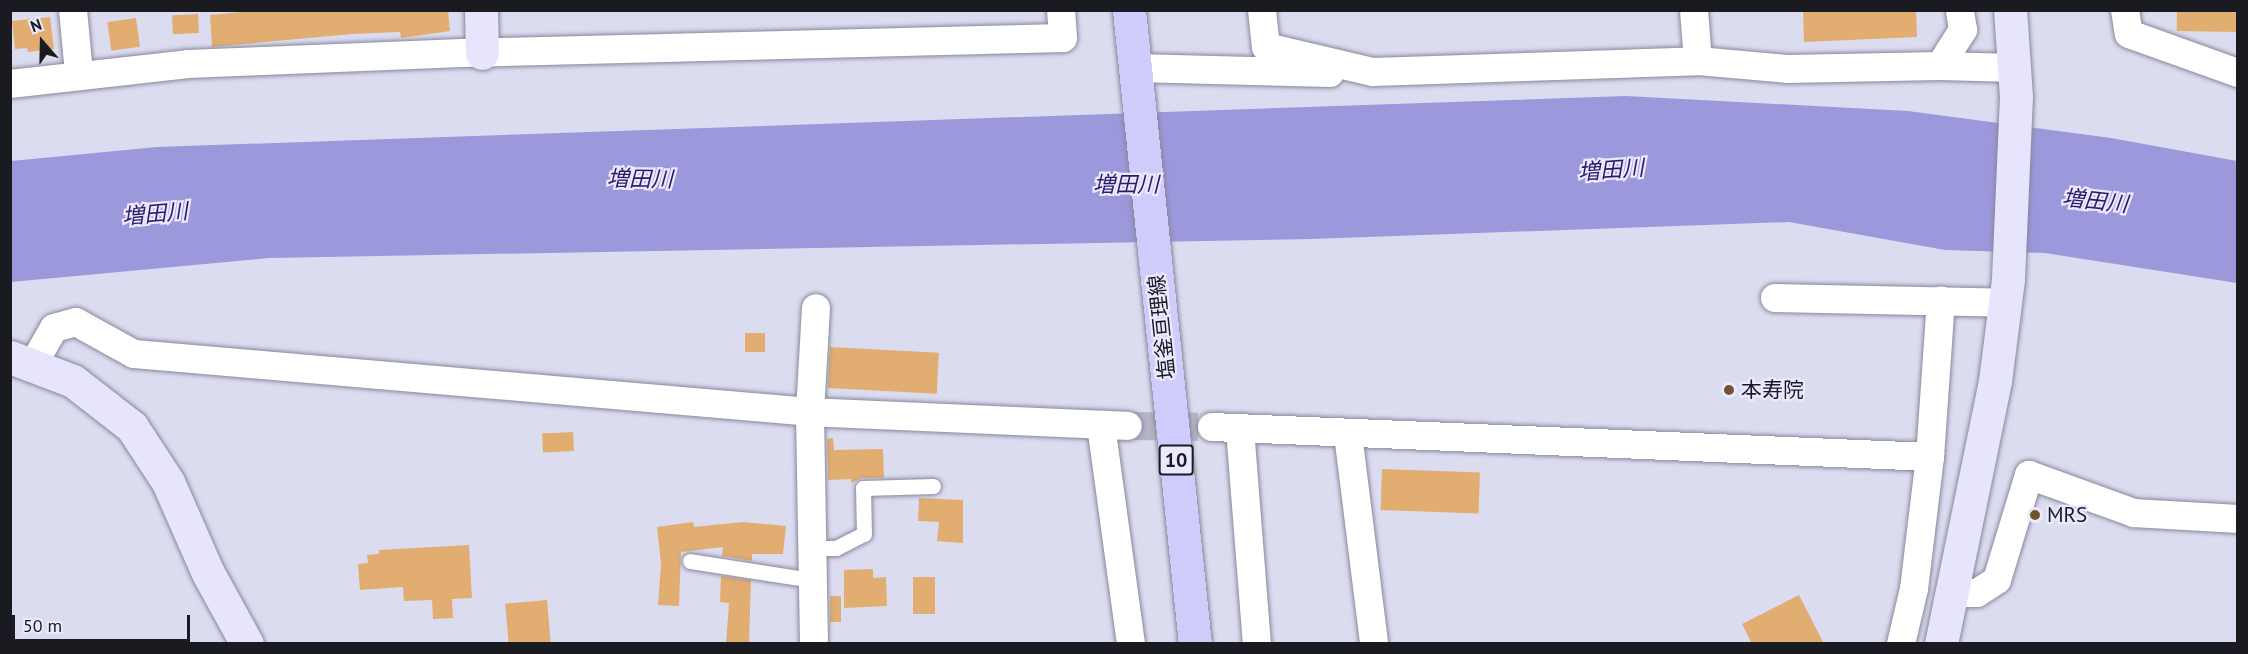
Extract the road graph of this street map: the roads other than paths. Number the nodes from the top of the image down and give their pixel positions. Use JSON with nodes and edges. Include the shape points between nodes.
{"nodes":[{"id":1,"x":73,"y":10,"type":"edge"},
{"id":2,"x":481,"y":10,"type":"edge"},
{"id":3,"x":1061,"y":10,"type":"edge"},
{"id":4,"x":1129,"y":10,"type":"edge"},
{"id":5,"x":1262,"y":10,"type":"edge"},
{"id":6,"x":1694,"y":10,"type":"edge"},
{"id":7,"x":1960,"y":10,"type":"edge"},
{"id":8,"x":2010,"y":10,"type":"edge"},
{"id":9,"x":2125,"y":10,"type":"edge"},
{"id":10,"x":482,"y":53,"type":"junction"},
{"id":11,"x":1698,"y":61,"type":"junction"},
{"id":12,"x":1940,"y":66,"type":"junction"},
{"id":13,"x":1373,"y":72,"type":"junction"},
{"id":14,"x":1135,"y":73,"type":"junction"},
{"id":15,"x":2238,"y":73,"type":"edge"},
{"id":16,"x":79,"y":74,"type":"junction"},
{"id":17,"x":2015,"y":82,"type":"junction"},
{"id":18,"x":10,"y":84,"type":"edge"},
{"id":19,"x":2007,"y":291,"type":"junction"},
{"id":20,"x":1775,"y":298,"type":"dead end"},
{"id":21,"x":1941,"y":300,"type":"junction"},
{"id":22,"x":816,"y":308,"type":"dead end"},
{"id":23,"x":22,"y":360,"type":"edge"},
{"id":24,"x":810,"y":412,"type":"junction"},
{"id":25,"x":1212,"y":427,"type":"tunnel mouth"},
{"id":26,"x":1240,"y":429,"type":"junction"},
{"id":27,"x":1348,"y":434,"type":"junction"},
{"id":28,"x":1929,"y":457,"type":"junction"},
{"id":29,"x":933,"y":486,"type":"dead end"},
{"id":30,"x":2238,"y":519,"type":"edge"},
{"id":31,"x":813,"y":548,"type":"junction"},
{"id":32,"x":690,"y":561,"type":"dead end"},
{"id":33,"x":812,"y":580,"type":"junction"},
{"id":34,"x":1950,"y":593,"type":"junction"},
{"id":35,"x":247,"y":644,"type":"edge"},
{"id":36,"x":814,"y":644,"type":"edge"},
{"id":37,"x":1131,"y":644,"type":"edge"},
{"id":38,"x":1195,"y":644,"type":"edge"},
{"id":39,"x":1257,"y":644,"type":"edge"},
{"id":40,"x":1374,"y":644,"type":"edge"},
{"id":41,"x":1901,"y":644,"type":"edge"},
{"id":42,"x":1941,"y":644,"type":"edge"}],
"edges":[{"from":1,"to":16,"type":"street"},
{"from":2,"to":10,"type":"street"},
{"from":3,"to":10,"type":"street","via":[[1063,38]]},
{"from":4,"to":14,"type":"main road","name":"塩釜亘理線","number":"10"},
{"from":5,"to":13,"type":"street","via":[[1266,47]]},
{"from":6,"to":11,"type":"street"},
{"from":7,"to":12,"type":"street","via":[[1963,30]]},
{"from":8,"to":17,"type":"street"},
{"from":9,"to":15,"type":"street","via":[[2129,34]]},
{"from":10,"to":16,"type":"street","via":[[188,64]]},
{"from":11,"to":12,"type":"street","via":[[1787,69]]},
{"from":11,"to":13,"type":"street"},
{"from":12,"to":17,"type":"street"},
{"from":13,"to":14,"type":"street"},
{"from":14,"to":38,"type":"main road","name":"塩釜亘理線","number":"10"},
{"from":16,"to":18,"type":"street"},
{"from":17,"to":19,"type":"street"},
{"from":19,"to":21,"type":"street"},
{"from":19,"to":34,"type":"street","via":[[1995,381]]},
{"from":20,"to":21,"type":"street"},
{"from":21,"to":28,"type":"street"},
{"from":22,"to":24,"type":"street"},
{"from":23,"to":24,"type":"street","via":[[54,328],[76,322],[134,354]]},
{"from":23,"to":35,"type":"street","via":[[73,381],[132,427],[168,482],[208,573]]},
{"from":24,"to":31,"type":"street"},
{"from":24,"to":37,"type":"street","via":[[1114,426]]},
{"from":25,"to":26,"type":"street"},
{"from":26,"to":27,"type":"street"},
{"from":26,"to":39,"type":"street"},
{"from":27,"to":28,"type":"street"},
{"from":27,"to":40,"type":"street"},
{"from":28,"to":41,"type":"street","via":[[1914,589]]},
{"from":29,"to":31,"type":"lane","via":[[863,488],[864,534],[836,548]]},
{"from":30,"to":34,"type":"street","via":[[2134,513],[2030,475],[1997,580],[1977,593]]},
{"from":31,"to":33,"type":"street"},
{"from":32,"to":33,"type":"lane"},
{"from":33,"to":36,"type":"street"},
{"from":34,"to":42,"type":"street"}]}
